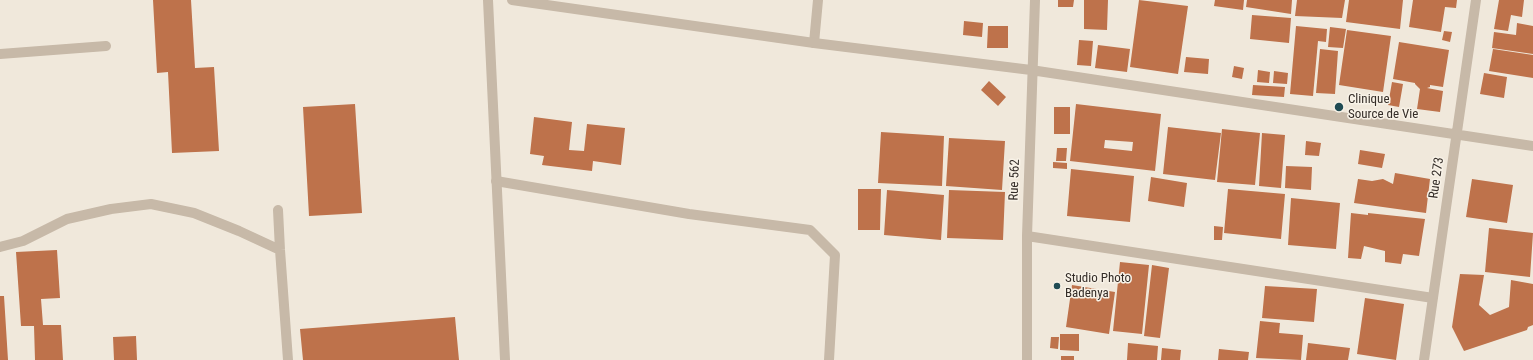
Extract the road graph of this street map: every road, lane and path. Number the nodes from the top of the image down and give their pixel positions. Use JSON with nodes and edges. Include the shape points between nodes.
{"nodes":[{"id":1,"x":488,"y":0,"type":"edge"},
{"id":2,"x":512,"y":0,"type":"edge"},
{"id":3,"x":818,"y":0,"type":"edge"},
{"id":4,"x":1035,"y":0,"type":"edge"},
{"id":5,"x":1476,"y":0,"type":"edge"},
{"id":6,"x":814,"y":43,"type":"junction"},
{"id":7,"x":106,"y":46,"type":"dead end"},
{"id":8,"x":0,"y":54,"type":"edge"},
{"id":9,"x":1031,"y":70,"type":"junction"},
{"id":10,"x":1457,"y":135,"type":"junction"},
{"id":11,"x":1533,"y":146,"type":"edge"},
{"id":12,"x":496,"y":182,"type":"junction"},
{"id":13,"x":278,"y":210,"type":"dead end"},
{"id":14,"x":1027,"y":236,"type":"junction"},
{"id":15,"x":0,"y":247,"type":"edge"},
{"id":16,"x":280,"y":250,"type":"junction"},
{"id":17,"x":1433,"y":298,"type":"junction"},
{"id":18,"x":288,"y":360,"type":"edge"},
{"id":19,"x":505,"y":360,"type":"edge"},
{"id":20,"x":829,"y":360,"type":"edge"},
{"id":21,"x":1027,"y":360,"type":"edge"},
{"id":22,"x":1424,"y":360,"type":"edge"}],
"edges":[{"from":1,"to":12,"type":"street"},
{"from":2,"to":6,"type":"street"},
{"from":3,"to":6,"type":"street"},
{"from":4,"to":9,"type":"street","name":"Rue 562"},
{"from":5,"to":10,"type":"street","name":"Rue 273"},
{"from":6,"to":9,"type":"street"},
{"from":7,"to":8,"type":"street"},
{"from":9,"to":10,"type":"street"},
{"from":9,"to":14,"type":"street","name":"Rue 562"},
{"from":10,"to":11,"type":"street"},
{"from":10,"to":17,"type":"street","name":"Rue 273"},
{"from":12,"to":19,"type":"street"},
{"from":12,"to":20,"type":"street","via":[[689,214],[810,230],[835,255]]},
{"from":13,"to":16,"type":"street"},
{"from":14,"to":17,"type":"street"},
{"from":14,"to":21,"type":"street","name":"Rue 562"},
{"from":15,"to":16,"type":"street","via":[[23,241],[67,219],[111,209],[151,204],[194,213]]},
{"from":16,"to":18,"type":"street"},
{"from":17,"to":22,"type":"street","name":"Rue 273"}]}
